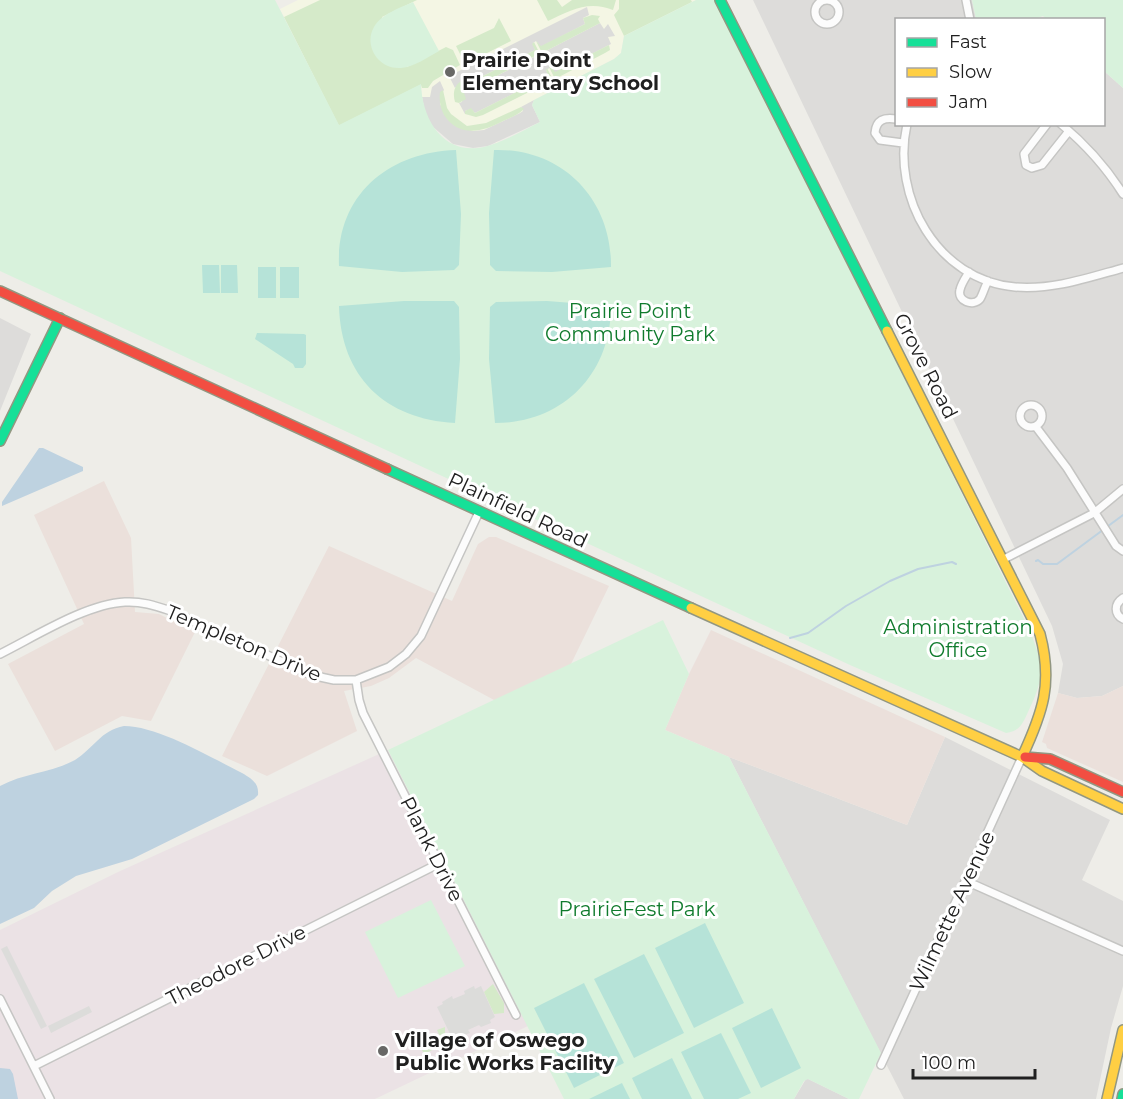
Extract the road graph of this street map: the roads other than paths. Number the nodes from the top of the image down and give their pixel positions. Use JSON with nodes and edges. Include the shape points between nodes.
{"nodes":[{"id":1,"x":720,"y":0,"type":"edge"},
{"id":2,"x":966,"y":0,"type":"edge"},
{"id":3,"x":970,"y":18,"type":"edge"},
{"id":4,"x":895,"y":119,"type":"edge"},
{"id":5,"x":907,"y":126,"type":"edge"},
{"id":6,"x":1045,"y":126,"type":"edge"},
{"id":7,"x":1063,"y":126,"type":"edge"},
{"id":8,"x":1069,"y":131,"type":"junction"},
{"id":9,"x":903,"y":143,"type":"junction"},
{"id":10,"x":1123,"y":194,"type":"edge"},
{"id":11,"x":1123,"y":268,"type":"edge"},
{"id":12,"x":969,"y":272,"type":"junction"},
{"id":13,"x":988,"y":281,"type":"junction"},
{"id":14,"x":0,"y":291,"type":"edge"},
{"id":15,"x":60,"y":318,"type":"junction"},
{"id":16,"x":1036,"y":427,"type":"dead end"},
{"id":17,"x":0,"y":441,"type":"edge"},
{"id":18,"x":1123,"y":489,"type":"edge"},
{"id":19,"x":479,"y":512,"type":"junction"},
{"id":20,"x":1094,"y":513,"type":"junction"},
{"id":21,"x":1123,"y":551,"type":"edge"},
{"id":22,"x":1004,"y":559,"type":"junction"},
{"id":23,"x":1123,"y":598,"type":"edge"},
{"id":24,"x":1123,"y":620,"type":"edge"},
{"id":25,"x":0,"y":654,"type":"edge"},
{"id":26,"x":356,"y":680,"type":"junction"},
{"id":27,"x":1022,"y":757,"type":"junction"},
{"id":28,"x":1123,"y":792,"type":"edge"},
{"id":29,"x":1123,"y":809,"type":"edge"},
{"id":30,"x":438,"y":864,"type":"junction"},
{"id":31,"x":966,"y":881,"type":"junction"},
{"id":32,"x":1123,"y":951,"type":"edge"},
{"id":33,"x":0,"y":999,"type":"edge"},
{"id":34,"x":516,"y":1016,"type":"dead end"},
{"id":35,"x":1123,"y":1030,"type":"edge"},
{"id":36,"x":881,"y":1065,"type":"dead end"},
{"id":37,"x":34,"y":1066,"type":"junction"},
{"id":38,"x":1123,"y":1094,"type":"edge"},
{"id":39,"x":50,"y":1099,"type":"edge"},
{"id":40,"x":1107,"y":1099,"type":"edge"},
{"id":41,"x":1122,"y":1099,"type":"edge"}],
"edges":[{"from":1,"to":22,"type":"main road","name":"Grove Road"},
{"from":2,"to":3,"type":"street"},
{"from":4,"to":9,"type":"street","via":[[880,120],[875,134],[880,140]]},
{"from":5,"to":9,"type":"street"},
{"from":6,"to":8,"type":"street","via":[[1024,154],[1026,165],[1032,168],[1042,165]]},
{"from":7,"to":8,"type":"street"},
{"from":8,"to":10,"type":"street","via":[[1091,152]]},
{"from":9,"to":12,"type":"street","via":[[904,175],[914,207],[928,234]]},
{"from":11,"to":13,"type":"street","via":[[1044,287]]},
{"from":12,"to":13,"type":"street"},
{"from":12,"to":13,"type":"street","via":[[959,290],[964,302],[979,300]]},
{"from":14,"to":15,"type":"main road","name":"Plainfield Road"},
{"from":15,"to":17,"type":"main road"},
{"from":15,"to":19,"type":"main road","name":"Plainfield Road"},
{"from":16,"to":20,"type":"street"},
{"from":18,"to":20,"type":"street"},
{"from":19,"to":26,"type":"street","name":"Templeton Drive","via":[[421,636],[389,667]]},
{"from":19,"to":27,"type":"main road","name":"Plainfield Road"},
{"from":20,"to":21,"type":"street"},
{"from":20,"to":22,"type":"street"},
{"from":22,"to":27,"type":"main road","name":"Grove Road","via":[[1040,634],[1048,664],[1045,703]]},
{"from":23,"to":24,"type":"street","via":[[1116,609]]},
{"from":25,"to":26,"type":"street","name":"Templeton Drive","via":[[88,610],[127,602],[171,611],[311,675]]},
{"from":26,"to":30,"type":"street","name":"Plank Drive","via":[[363,712]]},
{"from":27,"to":28,"type":"main road","name":"Plainfield Road","via":[[1050,759]]},
{"from":27,"to":29,"type":"main road","name":"Plainfield Road","via":[[1042,771]]},
{"from":27,"to":31,"type":"street","name":"Wilmette Avenue"},
{"from":30,"to":34,"type":"street","name":"Plank Drive"},
{"from":30,"to":37,"type":"street","name":"Theodore Drive"},
{"from":31,"to":32,"type":"street"},
{"from":31,"to":36,"type":"street","name":"Wilmette Avenue"},
{"from":33,"to":37,"type":"street"},
{"from":35,"to":40,"type":"main road"},
{"from":37,"to":39,"type":"street"},
{"from":38,"to":41,"type":"main road"}]}
